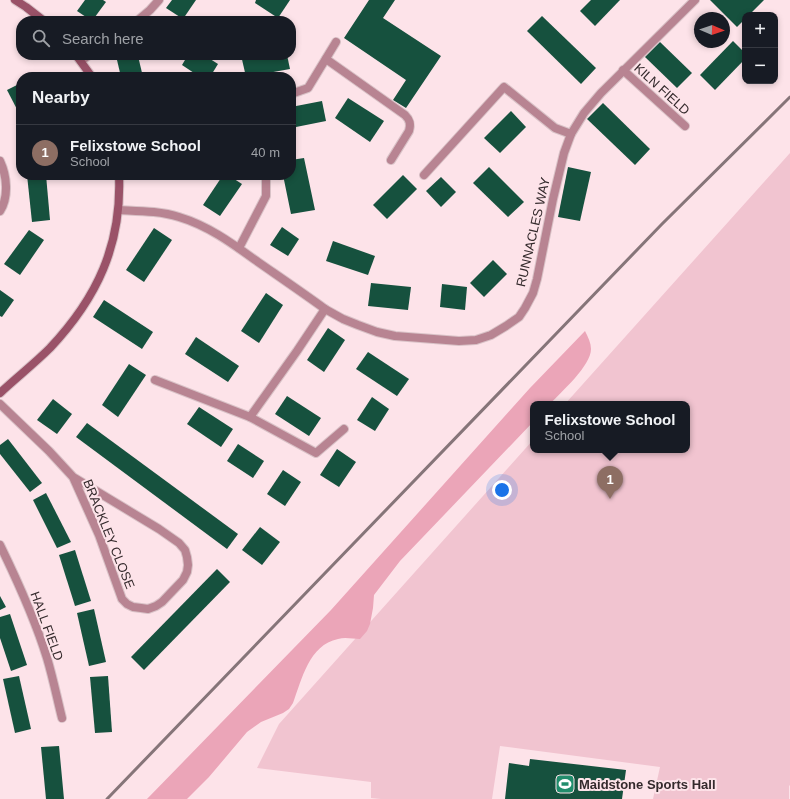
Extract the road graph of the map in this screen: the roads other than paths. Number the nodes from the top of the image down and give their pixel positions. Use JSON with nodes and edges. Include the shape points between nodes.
{"nodes":[{"id":1,"x":15,"y":0,"type":"edge"},
{"id":2,"x":159,"y":0,"type":"edge"},
{"id":3,"x":695,"y":0,"type":"edge"},
{"id":4,"x":38,"y":16,"type":"edge"},
{"id":5,"x":143,"y":16,"type":"edge"},
{"id":6,"x":336,"y":42,"type":"dead end"},
{"id":7,"x":326,"y":59,"type":"junction"},
{"id":8,"x":79,"y":60,"type":"edge"},
{"id":9,"x":624,"y":70,"type":"junction"},
{"id":10,"x":88,"y":72,"type":"edge"},
{"id":11,"x":296,"y":92,"type":"edge"},
{"id":12,"x":685,"y":126,"type":"dead end"},
{"id":13,"x":571,"y":134,"type":"junction"},
{"id":14,"x":392,"y":160,"type":"dead end"},
{"id":15,"x":0,"y":161,"type":"edge"},
{"id":16,"x":424,"y":175,"type":"dead end"},
{"id":17,"x":119,"y":180,"type":"edge"},
{"id":18,"x":266,"y":180,"type":"edge"},
{"id":19,"x":119,"y":210,"type":"junction"},
{"id":20,"x":0,"y":211,"type":"edge"},
{"id":21,"x":239,"y":248,"type":"junction"},
{"id":22,"x":325,"y":309,"type":"junction"},
{"id":23,"x":155,"y":380,"type":"dead end"},
{"id":24,"x":0,"y":393,"type":"edge"},
{"id":25,"x":0,"y":404,"type":"edge"},
{"id":26,"x":250,"y":417,"type":"junction"},
{"id":27,"x":344,"y":428,"type":"dead end"},
{"id":28,"x":73,"y":476,"type":"junction"},
{"id":29,"x":0,"y":545,"type":"edge"},
{"id":30,"x":62,"y":718,"type":"dead end"}],
"edges":[{"from":1,"to":4,"type":"street"},
{"from":2,"to":5,"type":"street"},
{"from":3,"to":9,"type":"street","name":"RUNNACLES WAY"},
{"from":6,"to":7,"type":"street"},
{"from":7,"to":11,"type":"street","via":[[308,88]]},
{"from":7,"to":14,"type":"street","via":[[408,118],[411,126]]},
{"from":8,"to":10,"type":"street"},
{"from":9,"to":12,"type":"street","name":"KILN FIELD"},
{"from":9,"to":13,"type":"street","name":"RUNNACLES WAY","via":[[584,113]]},
{"from":13,"to":16,"type":"street","via":[[555,128],[504,86]]},
{"from":13,"to":22,"type":"street","name":"RUNNACLES WAY","via":[[558,176],[537,279],[533,293],[519,317],[491,335],[476,340],[459,341],[395,336],[377,332]]},
{"from":15,"to":20,"type":"street","via":[[6,188]]},
{"from":17,"to":19,"type":"street"},
{"from":18,"to":21,"type":"street","via":[[266,196]]},
{"from":19,"to":21,"type":"street","name":"RUNNACLES WAY","via":[[178,216],[216,233]]},
{"from":19,"to":24,"type":"street","via":[[110,252],[88,300],[49,349]]},
{"from":21,"to":22,"type":"street","name":"RUNNACLES WAY"},
{"from":22,"to":26,"type":"street"},
{"from":23,"to":26,"type":"street"},
{"from":25,"to":28,"type":"street","name":"BRACKLEY CLOSE"},
{"from":26,"to":27,"type":"street","via":[[316,452]]},
{"from":28,"to":28,"type":"street","name":"BRACKLEY CLOSE","via":[[159,529],[185,550],[188,557],[187,572],[183,580],[162,602],[148,609],[133,607],[122,599],[99,535]]},
{"from":29,"to":30,"type":"street","name":"HALL FIELD","via":[[37,627]]}]}
